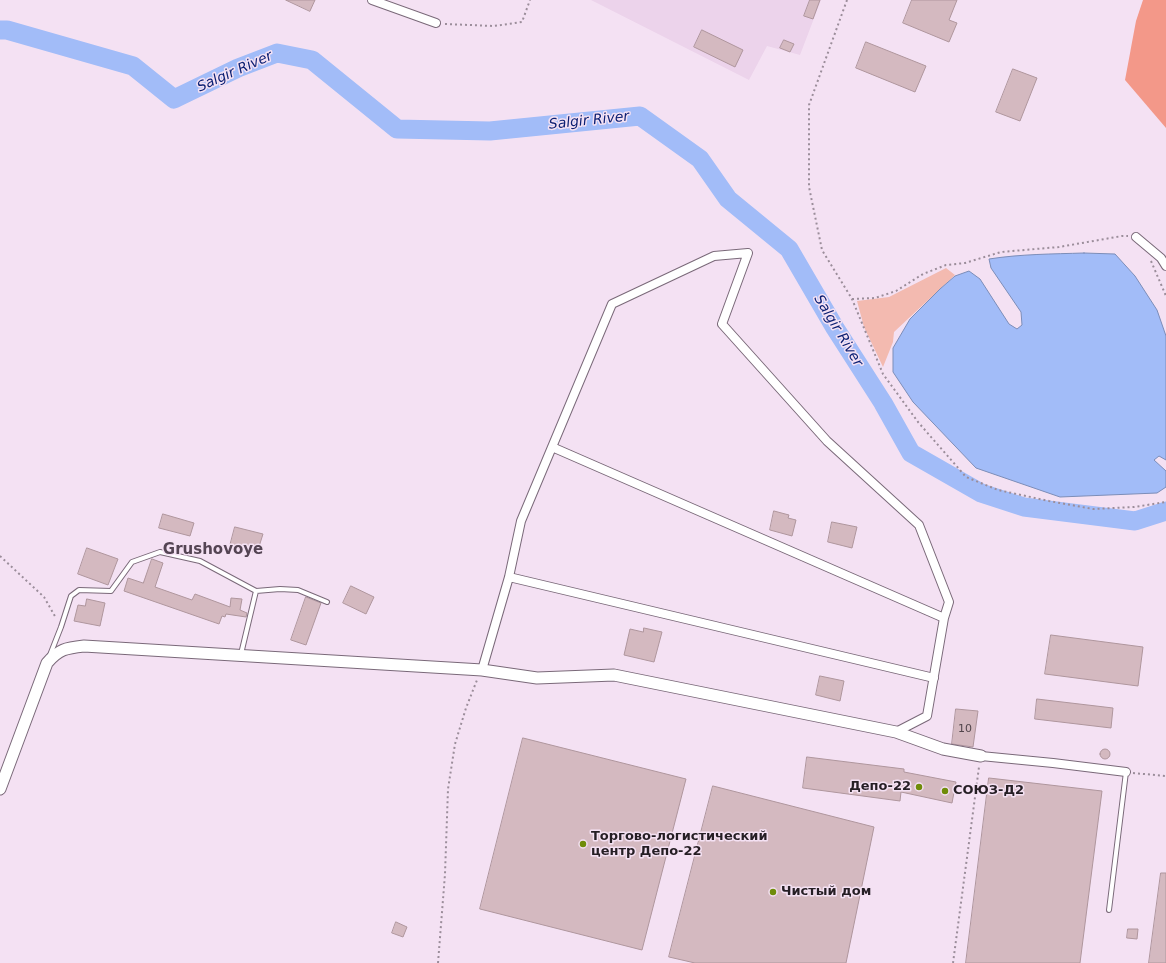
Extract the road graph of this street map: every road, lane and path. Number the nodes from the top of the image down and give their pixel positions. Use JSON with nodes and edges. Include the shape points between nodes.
{"nodes":[{"id":1,"x":372,"y":0,"type":"edge"},
{"id":2,"x":530,"y":0,"type":"edge"},
{"id":3,"x":847,"y":0,"type":"edge"},
{"id":4,"x":436,"y":23,"type":"joint"},
{"id":5,"x":1136,"y":237,"type":"joint"},
{"id":6,"x":1149,"y":259,"type":"dead end"},
{"id":7,"x":1166,"y":266,"type":"edge"},
{"id":8,"x":1166,"y":296,"type":"edge"},
{"id":9,"x":852,"y":299,"type":"junction"},
{"id":10,"x":552,"y":447,"type":"junction"},
{"id":11,"x":1166,"y":502,"type":"edge"},
{"id":12,"x":0,"y":556,"type":"edge"},
{"id":13,"x":509,"y":577,"type":"junction"},
{"id":14,"x":256,"y":591,"type":"junction"},
{"id":15,"x":327,"y":602,"type":"dead end"},
{"id":16,"x":944,"y":618,"type":"junction"},
{"id":17,"x":61,"y":627,"type":"junction"},
{"id":18,"x":241,"y":655,"type":"junction"},
{"id":19,"x":47,"y":663,"type":"junction"},
{"id":20,"x":482,"y":670,"type":"junction"},
{"id":21,"x":934,"y":678,"type":"junction"},
{"id":22,"x":896,"y":732,"type":"junction"},
{"id":23,"x":981,"y":756,"type":"junction"},
{"id":24,"x":1126,"y":772,"type":"junction"},
{"id":25,"x":1166,"y":776,"type":"edge"},
{"id":26,"x":0,"y":789,"type":"edge"},
{"id":27,"x":1109,"y":910,"type":"dead end"},
{"id":28,"x":438,"y":963,"type":"edge"},
{"id":29,"x":953,"y":963,"type":"edge"}],
"edges":[{"from":1,"to":4,"type":"street"},
{"from":2,"to":4,"type":"path","via":[[522,22],[494,26]]},
{"from":3,"to":9,"type":"path","via":[[809,105],[809,187],[822,250]]},
{"from":5,"to":7,"type":"street","via":[[1161,258]]},
{"from":5,"to":9,"type":"path","via":[[1122,236],[1059,247],[1001,252],[965,263],[946,265],[923,274],[896,291],[875,298]]},
{"from":6,"to":8,"type":"path"},
{"from":9,"to":11,"type":"path","via":[[883,374],[918,422],[966,476],[998,490],[1093,509]]},
{"from":10,"to":13,"type":"street","via":[[521,521]]},
{"from":10,"to":16,"type":"street"},
{"from":10,"to":16,"type":"street","via":[[612,304],[714,256],[748,253],[722,324],[827,441],[920,524],[949,602]]},
{"from":12,"to":17,"type":"path","via":[[44,598]]},
{"from":13,"to":20,"type":"street"},
{"from":13,"to":21,"type":"street"},
{"from":14,"to":15,"type":"lane","via":[[298,590]]},
{"from":14,"to":17,"type":"lane","via":[[200,561],[160,552],[132,562],[111,590],[79,590],[71,596]]},
{"from":14,"to":18,"type":"lane"},
{"from":16,"to":21,"type":"street"},
{"from":17,"to":19,"type":"lane"},
{"from":18,"to":19,"type":"street","via":[[84,646],[62,650]]},
{"from":18,"to":20,"type":"street"},
{"from":19,"to":26,"type":"street"},
{"from":20,"to":22,"type":"street","via":[[537,678],[614,675]]},
{"from":20,"to":28,"type":"path","via":[[466,708],[455,744],[450,781]]},
{"from":21,"to":22,"type":"street","via":[[927,716]]},
{"from":22,"to":23,"type":"street","via":[[943,749]]},
{"from":23,"to":24,"type":"street"},
{"from":23,"to":29,"type":"path"},
{"from":24,"to":25,"type":"path"},
{"from":24,"to":27,"type":"lane"}]}
